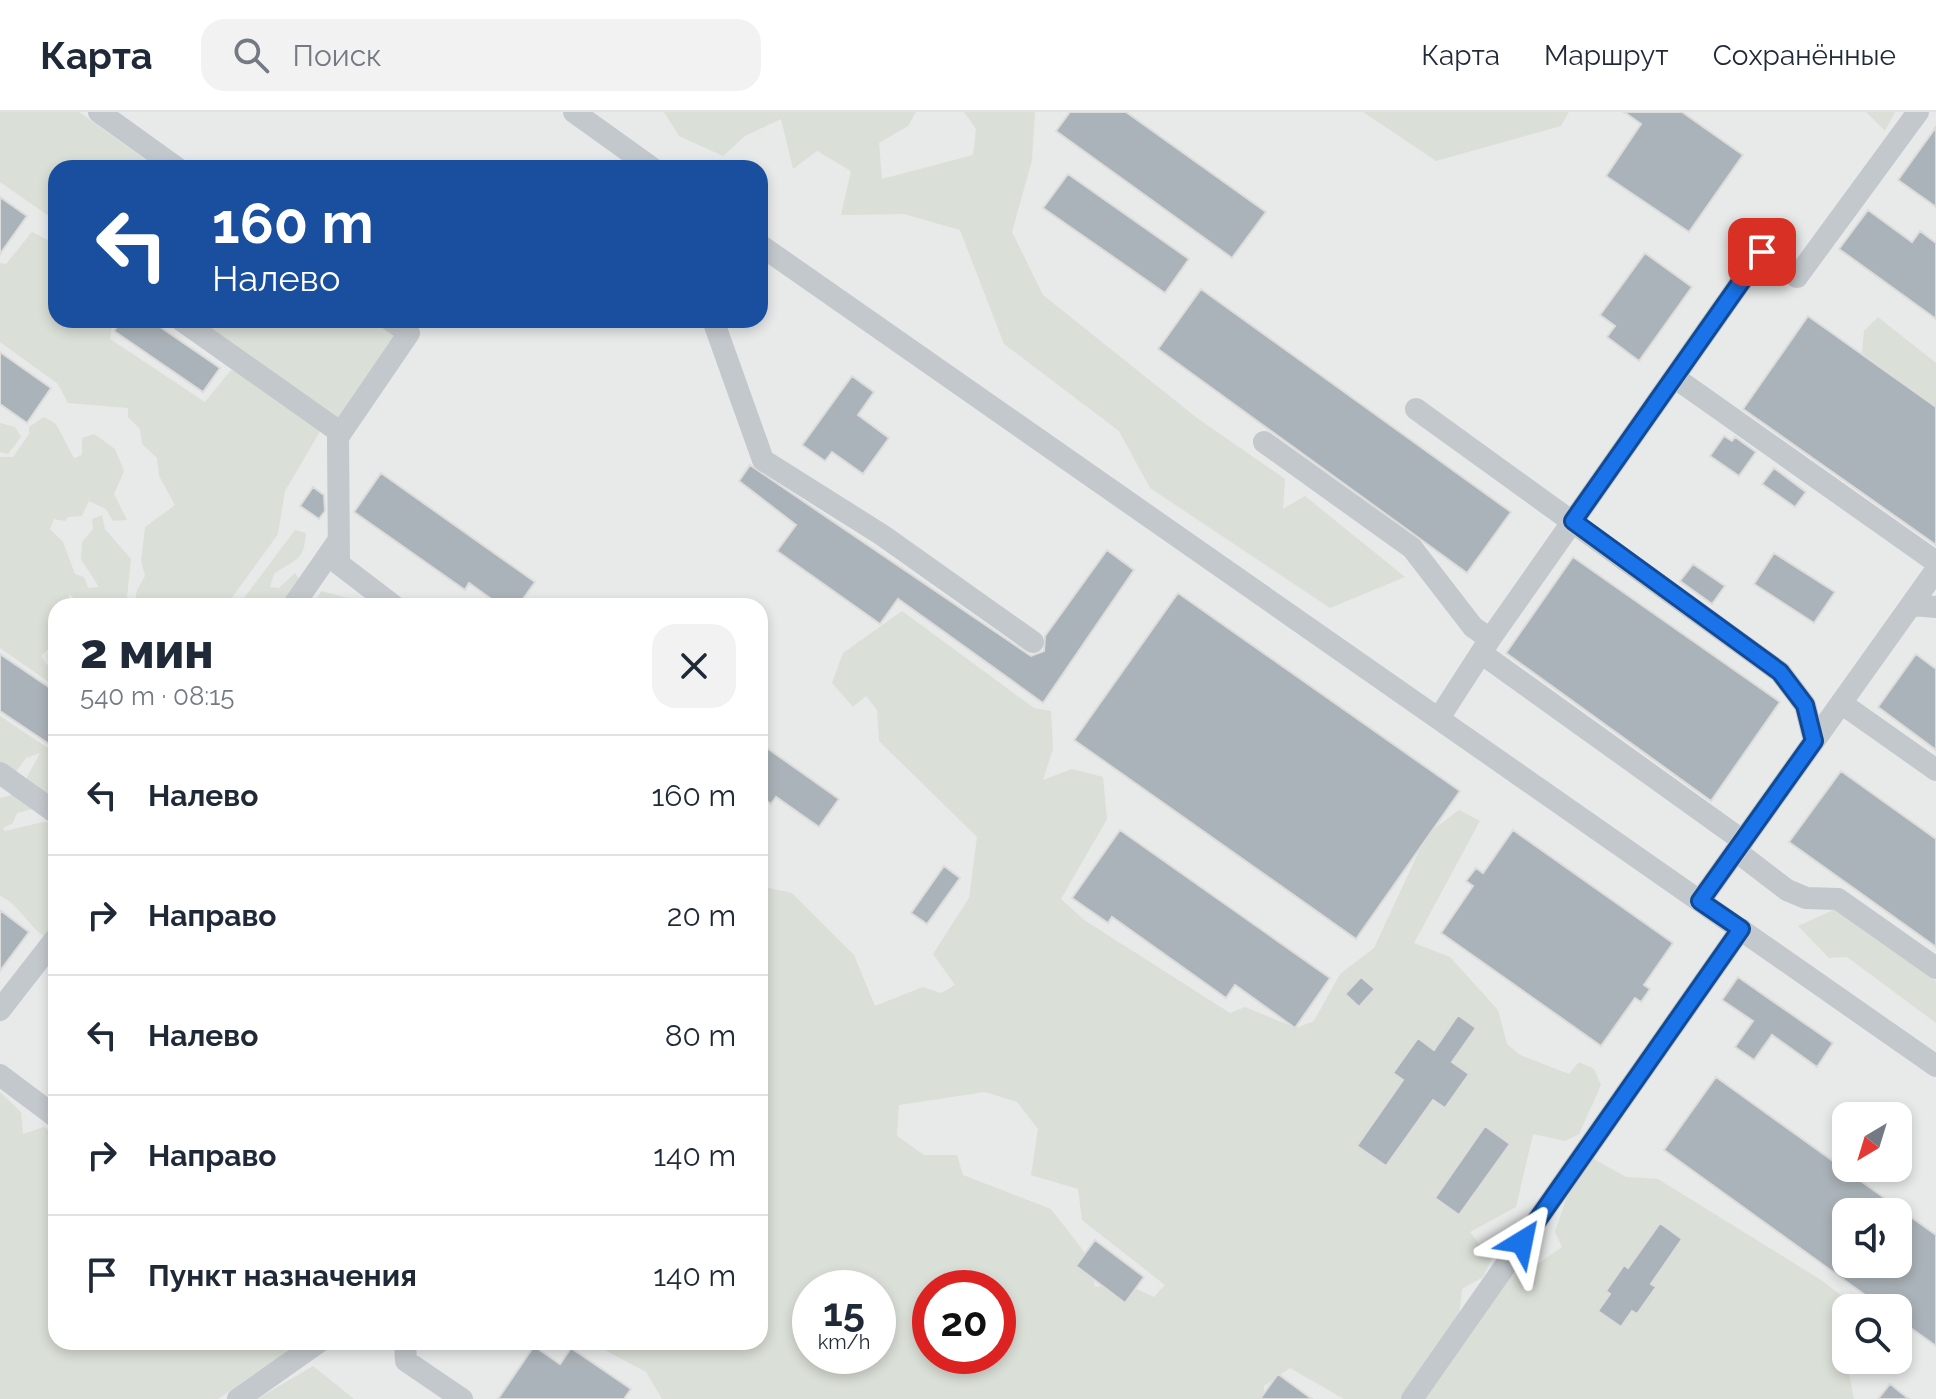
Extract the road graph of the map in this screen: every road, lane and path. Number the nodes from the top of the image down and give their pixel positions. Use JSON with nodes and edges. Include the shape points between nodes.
{"nodes":[{"id":1,"x":99,"y":112,"type":"edge"},
{"id":2,"x":574,"y":112,"type":"edge"},
{"id":3,"x":1918,"y":112,"type":"edge"},
{"id":4,"x":166,"y":160,"type":"edge"},
{"id":5,"x":641,"y":160,"type":"edge"},
{"id":6,"x":768,"y":251,"type":"edge"},
{"id":7,"x":192,"y":328,"type":"edge"},
{"id":8,"x":402,"y":328,"type":"edge"},
{"id":9,"x":716,"y":328,"type":"edge"},
{"id":10,"x":1674,"y":377,"type":"junction"},
{"id":11,"x":1416,"y":409,"type":"dead end"},
{"id":12,"x":341,"y":433,"type":"junction"},
{"id":13,"x":1264,"y":442,"type":"dead end"},
{"id":14,"x":1573,"y":521,"type":"junction"},
{"id":15,"x":339,"y":539,"type":"junction"},
{"id":16,"x":1936,"y":562,"type":"edge"},
{"id":17,"x":1936,"y":570,"type":"edge"},
{"id":18,"x":298,"y":598,"type":"edge"},
{"id":19,"x":384,"y":598,"type":"edge"},
{"id":20,"x":1911,"y":605,"type":"junction"},
{"id":21,"x":1936,"y":607,"type":"edge"},
{"id":22,"x":1033,"y":642,"type":"dead end"},
{"id":23,"x":1486,"y":646,"type":"junction"},
{"id":24,"x":1841,"y":703,"type":"junction"},
{"id":25,"x":1439,"y":718,"type":"junction"},
{"id":26,"x":1814,"y":741,"type":"junction"},
{"id":27,"x":1936,"y":770,"type":"edge"},
{"id":28,"x":0,"y":773,"type":"edge"},
{"id":29,"x":48,"y":807,"type":"edge"},
{"id":30,"x":1740,"y":846,"type":"junction"},
{"id":31,"x":1700,"y":901,"type":"junction"},
{"id":32,"x":1741,"y":929,"type":"junction"},
{"id":33,"x":48,"y":948,"type":"edge"},
{"id":34,"x":1936,"y":968,"type":"edge"},
{"id":35,"x":0,"y":1010,"type":"edge"},
{"id":36,"x":1936,"y":1066,"type":"edge"},
{"id":37,"x":0,"y":1075,"type":"edge"},
{"id":38,"x":48,"y":1111,"type":"edge"},
{"id":39,"x":308,"y":1350,"type":"edge"},
{"id":40,"x":405,"y":1350,"type":"edge"},
{"id":41,"x":238,"y":1399,"type":"edge"},
{"id":42,"x":462,"y":1399,"type":"edge"},
{"id":43,"x":1412,"y":1399,"type":"edge"}],
"edges":[{"from":1,"to":4,"type":"lane"},
{"from":2,"to":5,"type":"lane"},
{"from":3,"to":10,"type":"lane","via":[[1797,277],[1762,252]]},
{"from":6,"to":25,"type":"lane"},
{"from":7,"to":12,"type":"lane"},
{"from":8,"to":12,"type":"lane","via":[[409,333]]},
{"from":9,"to":22,"type":"lane","via":[[763,460],[882,535]]},
{"from":10,"to":14,"type":"lane"},
{"from":10,"to":16,"type":"lane"},
{"from":11,"to":14,"type":"lane"},
{"from":12,"to":15,"type":"lane"},
{"from":13,"to":23,"type":"lane","via":[[1412,548]]},
{"from":14,"to":23,"type":"lane"},
{"from":14,"to":26,"type":"lane","via":[[1780,672],[1805,705]]},
{"from":15,"to":18,"type":"lane"},
{"from":15,"to":19,"type":"lane","via":[[339,564]]},
{"from":17,"to":20,"type":"lane"},
{"from":20,"to":21,"type":"lane"},
{"from":20,"to":24,"type":"lane"},
{"from":23,"to":25,"type":"lane"},
{"from":23,"to":30,"type":"lane"},
{"from":24,"to":26,"type":"lane"},
{"from":24,"to":27,"type":"lane"},
{"from":25,"to":31,"type":"lane"},
{"from":26,"to":30,"type":"lane"},
{"from":28,"to":29,"type":"lane"},
{"from":30,"to":31,"type":"lane"},
{"from":30,"to":34,"type":"lane","via":[[1787,890],[1806,898],[1838,899]]},
{"from":31,"to":32,"type":"lane"},
{"from":32,"to":36,"type":"lane"},
{"from":32,"to":43,"type":"lane"},
{"from":33,"to":35,"type":"lane"},
{"from":37,"to":38,"type":"lane"},
{"from":39,"to":41,"type":"lane"},
{"from":40,"to":42,"type":"lane","via":[[406,1361]]}]}
